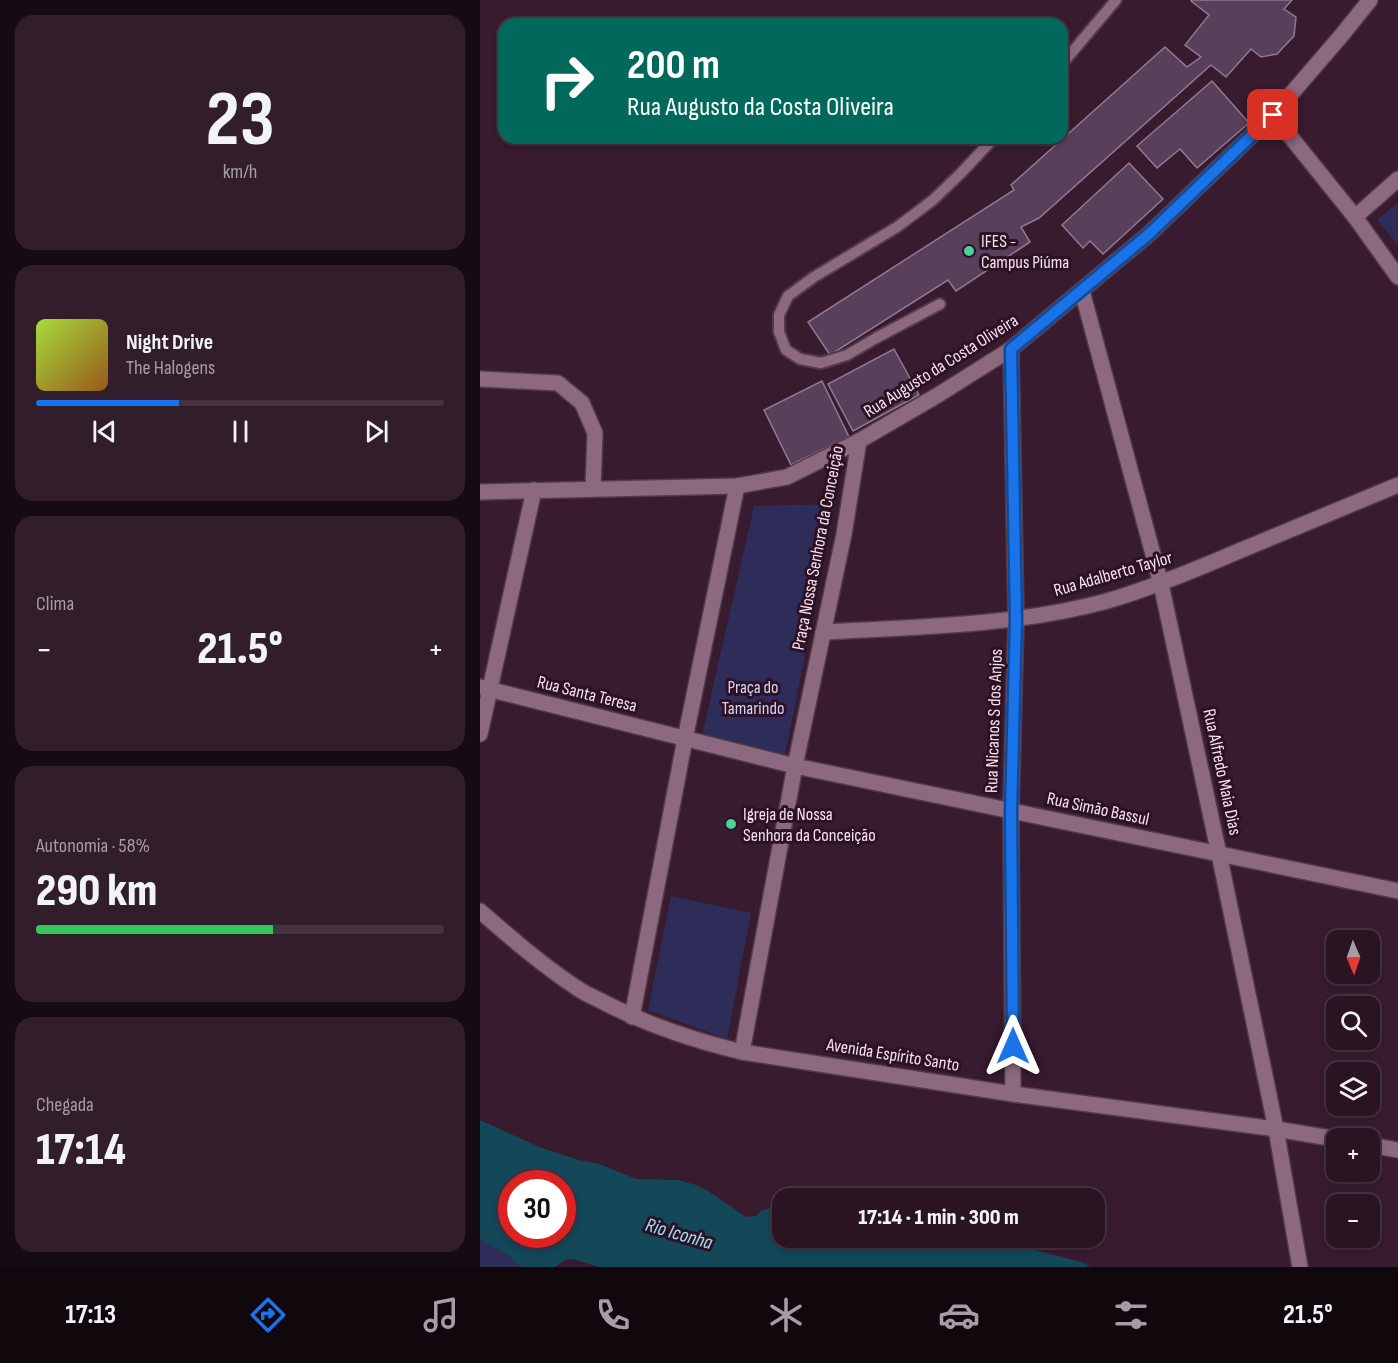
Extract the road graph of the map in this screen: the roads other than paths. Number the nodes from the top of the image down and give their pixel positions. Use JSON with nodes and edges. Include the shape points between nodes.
{"nodes":[{"id":1,"x":1116,"y":0,"type":"edge"},
{"id":2,"x":1370,"y":0,"type":"edge"},
{"id":3,"x":1068,"y":57,"type":"edge"},
{"id":4,"x":1273,"y":115,"type":"junction"},
{"id":5,"x":988,"y":144,"type":"edge"},
{"id":6,"x":1398,"y":179,"type":"edge"},
{"id":7,"x":1355,"y":217,"type":"junction"},
{"id":8,"x":1398,"y":277,"type":"edge"},
{"id":9,"x":1082,"y":291,"type":"junction"},
{"id":10,"x":940,"y":304,"type":"dead end"},
{"id":11,"x":1011,"y":349,"type":"junction"},
{"id":12,"x":480,"y":379,"type":"edge"},
{"id":13,"x":859,"y":441,"type":"junction"},
{"id":14,"x":1398,"y":485,"type":"edge"},
{"id":15,"x":737,"y":486,"type":"junction"},
{"id":16,"x":593,"y":489,"type":"junction"},
{"id":17,"x":534,"y":490,"type":"junction"},
{"id":18,"x":480,"y":492,"type":"edge"},
{"id":19,"x":1161,"y":584,"type":"junction"},
{"id":20,"x":1016,"y":619,"type":"junction"},
{"id":21,"x":823,"y":632,"type":"junction"},
{"id":22,"x":485,"y":688,"type":"edge"},
{"id":23,"x":480,"y":734,"type":"edge"},
{"id":24,"x":685,"y":739,"type":"junction"},
{"id":25,"x":795,"y":766,"type":"junction"},
{"id":26,"x":1011,"y":811,"type":"junction"},
{"id":27,"x":1219,"y":854,"type":"junction"},
{"id":28,"x":1398,"y":891,"type":"edge"},
{"id":29,"x":480,"y":911,"type":"edge"},
{"id":30,"x":632,"y":1017,"type":"junction"},
{"id":31,"x":742,"y":1052,"type":"junction"},
{"id":32,"x":1013,"y":1094,"type":"junction"},
{"id":33,"x":1276,"y":1129,"type":"junction"},
{"id":34,"x":1326,"y":1137,"type":"edge"},
{"id":35,"x":1380,"y":1147,"type":"edge"},
{"id":36,"x":1398,"y":1150,"type":"edge"},
{"id":37,"x":1300,"y":1267,"type":"edge"}],
"edges":[{"from":1,"to":3,"type":"lane"},
{"from":2,"to":4,"type":"street","name":"Rua Augusto da Costa Oliveira"},
{"from":4,"to":7,"type":"street"},
{"from":4,"to":9,"type":"street","name":"Rua Augusto da Costa Oliveira","via":[[1149,234]]},
{"from":5,"to":10,"type":"lane","via":[[933,200],[788,296],[779,315],[779,332],[786,350],[800,359],[821,363],[847,356]]},
{"from":6,"to":7,"type":"street"},
{"from":7,"to":8,"type":"street"},
{"from":9,"to":11,"type":"street","name":"Rua Augusto da Costa Oliveira"},
{"from":9,"to":19,"type":"street","name":"Rua Alfredo Maia Dias"},
{"from":11,"to":13,"type":"street","name":"Rua Augusto da Costa Oliveira"},
{"from":11,"to":20,"type":"street","name":"Rua Nicanos S dos Anjos"},
{"from":12,"to":16,"type":"street","via":[[558,383],[582,403],[595,433]]},
{"from":13,"to":15,"type":"street","name":"Rua Augusto da Costa Oliveira","via":[[787,477]]},
{"from":13,"to":21,"type":"street","name":"Praça Nossa Senhora da Conceição"},
{"from":14,"to":19,"type":"street","name":"Rua Adalberto Taylor"},
{"from":15,"to":16,"type":"street","name":"Rua Augusto da Costa Oliveira"},
{"from":15,"to":24,"type":"street"},
{"from":16,"to":17,"type":"street","name":"Rua Augusto da Costa Oliveira"},
{"from":17,"to":18,"type":"street","name":"Rua Augusto da Costa Oliveira"},
{"from":17,"to":22,"type":"street"},
{"from":19,"to":20,"type":"street","name":"Rua Adalberto Taylor","via":[[1107,601]]},
{"from":19,"to":27,"type":"street","name":"Rua Alfredo Maia Dias"},
{"from":20,"to":21,"type":"street","name":"Rua Adalberto Taylor"},
{"from":20,"to":26,"type":"street","name":"Rua Nicanos S dos Anjos"},
{"from":21,"to":25,"type":"street","name":"Praça Nossa Senhora da Conceição"},
{"from":22,"to":23,"type":"street"},
{"from":22,"to":24,"type":"street","name":"Rua Santa Teresa"},
{"from":24,"to":25,"type":"street","name":"Rua Simão Bassul"},
{"from":24,"to":30,"type":"street"},
{"from":25,"to":26,"type":"street","name":"Rua Simão Bassul"},
{"from":25,"to":31,"type":"street","name":"Praça Nossa Senhora da Conceição"},
{"from":26,"to":27,"type":"street","name":"Rua Simão Bassul"},
{"from":26,"to":32,"type":"street","name":"Rua Nicanos S dos Anjos"},
{"from":27,"to":28,"type":"street","name":"Rua Simão Bassul"},
{"from":27,"to":33,"type":"street","name":"Rua Alfredo Maia Dias"},
{"from":29,"to":30,"type":"street","name":"Avenida Espírito Santo","via":[[578,989]]},
{"from":30,"to":31,"type":"street","name":"Avenida Espírito Santo"},
{"from":31,"to":32,"type":"street","name":"Avenida Espírito Santo"},
{"from":32,"to":33,"type":"street","name":"Avenida Espírito Santo"},
{"from":33,"to":34,"type":"street","name":"Avenida Espírito Santo"},
{"from":33,"to":37,"type":"street","name":"Rua Alfredo Maia Dias"},
{"from":35,"to":36,"type":"street"}]}
